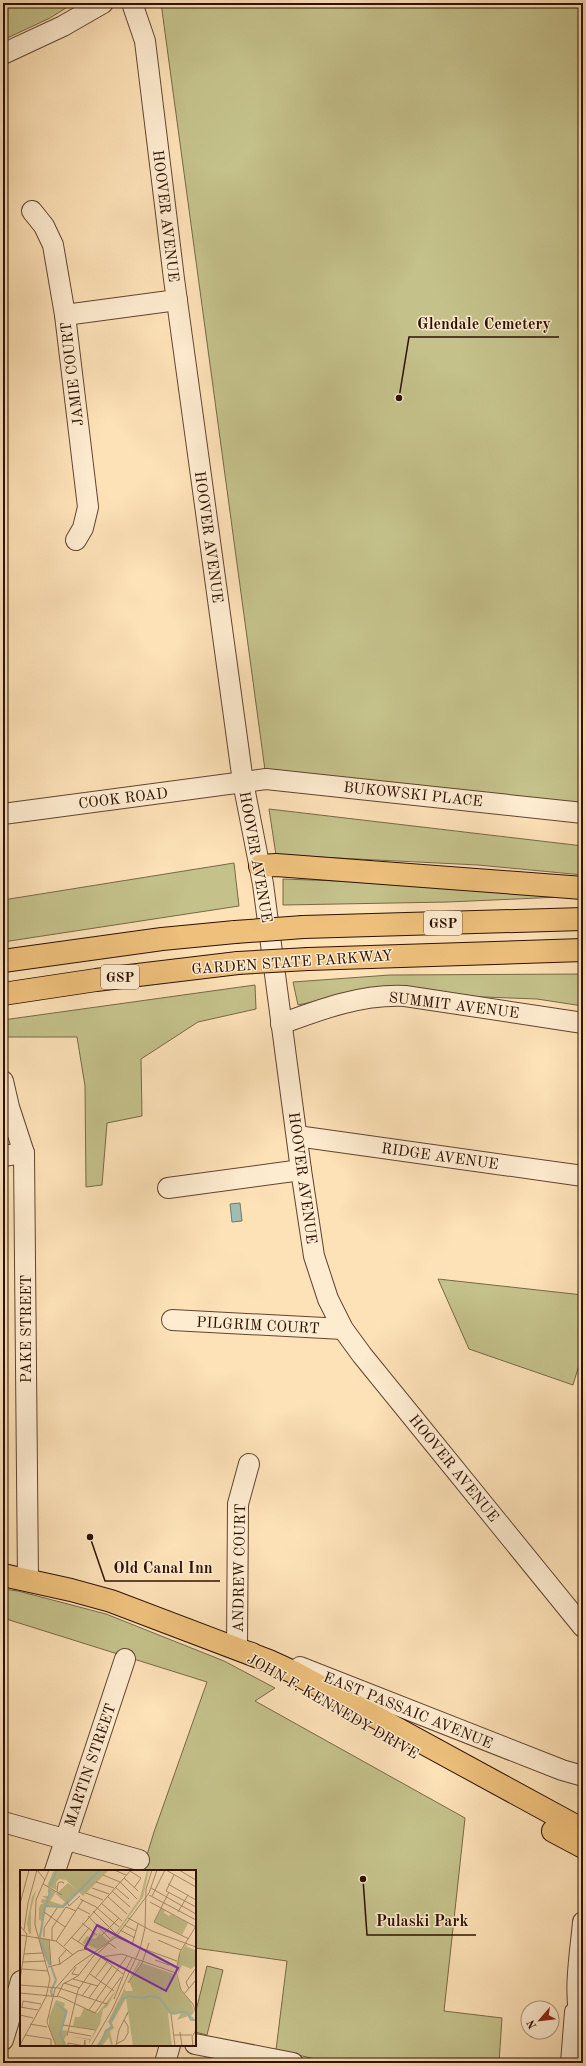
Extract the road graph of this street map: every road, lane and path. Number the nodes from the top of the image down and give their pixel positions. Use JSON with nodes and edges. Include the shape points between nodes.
{"nodes":[{"id":1,"x":103,"y":3,"type":"edge"},
{"id":2,"x":132,"y":3,"type":"edge"},
{"id":3,"x":3,"y":54,"type":"edge"},
{"id":4,"x":32,"y":211,"type":"dead end"},
{"id":5,"x":177,"y":300,"type":"junction"},
{"id":6,"x":65,"y":315,"type":"junction"},
{"id":7,"x":76,"y":540,"type":"dead end"},
{"id":8,"x":243,"y":782,"type":"junction"},
{"id":9,"x":583,"y":813,"type":"edge"},
{"id":10,"x":3,"y":814,"type":"edge"},
{"id":11,"x":260,"y":866,"type":"junction"},
{"id":12,"x":583,"y":888,"type":"edge"},
{"id":13,"x":583,"y":919,"type":"edge"},
{"id":14,"x":583,"y":950,"type":"edge"},
{"id":15,"x":3,"y":961,"type":"edge"},
{"id":16,"x":3,"y":994,"type":"edge"},
{"id":17,"x":583,"y":1023,"type":"edge"},
{"id":18,"x":280,"y":1024,"type":"junction"},
{"id":19,"x":3,"y":1081,"type":"edge"},
{"id":20,"x":297,"y":1136,"type":"junction"},
{"id":21,"x":24,"y":1152,"type":"junction"},
{"id":22,"x":3,"y":1156,"type":"edge"},
{"id":23,"x":300,"y":1170,"type":"junction"},
{"id":24,"x":583,"y":1176,"type":"edge"},
{"id":25,"x":168,"y":1188,"type":"dead end"},
{"id":26,"x":172,"y":1320,"type":"dead end"},
{"id":27,"x":343,"y":1329,"type":"junction"},
{"id":28,"x":249,"y":1464,"type":"dead end"},
{"id":29,"x":3,"y":1575,"type":"edge"},
{"id":30,"x":28,"y":1580,"type":"junction"},
{"id":31,"x":583,"y":1627,"type":"edge"},
{"id":32,"x":237,"y":1649,"type":"junction"},
{"id":33,"x":125,"y":1660,"type":"dead end"},
{"id":34,"x":583,"y":1776,"type":"edge"},
{"id":35,"x":3,"y":1822,"type":"edge"},
{"id":36,"x":583,"y":1830,"type":"edge"},
{"id":37,"x":65,"y":1839,"type":"junction"},
{"id":38,"x":583,"y":1847,"type":"edge"},
{"id":39,"x":139,"y":1860,"type":"dead end"},
{"id":40,"x":55,"y":1870,"type":"edge"},
{"id":41,"x":583,"y":1922,"type":"edge"},
{"id":42,"x":20,"y":1984,"type":"edge"},
{"id":43,"x":578,"y":1987,"type":"junction"},
{"id":44,"x":583,"y":2030,"type":"edge"},
{"id":45,"x":3,"y":2040,"type":"edge"},
{"id":46,"x":196,"y":2044,"type":"edge"},
{"id":47,"x":170,"y":2046,"type":"edge"},
{"id":48,"x":165,"y":2063,"type":"edge"},
{"id":49,"x":293,"y":2063,"type":"edge"},
{"id":50,"x":571,"y":2063,"type":"edge"}],
"edges":[{"from":1,"to":3,"type":"street","via":[[63,26]]},
{"from":2,"to":5,"type":"street","name":"HOOVER AVENUE","via":[[145,41]]},
{"from":4,"to":6,"type":"street","name":"JAMIE COURT","via":[[44,226],[53,245]]},
{"from":5,"to":6,"type":"street"},
{"from":5,"to":8,"type":"street","name":"HOOVER AVENUE"},
{"from":6,"to":7,"type":"street","name":"JAMIE COURT","via":[[88,507],[83,528]]},
{"from":8,"to":9,"type":"street","name":"BUKOWSKI PLACE","via":[[266,779],[295,781]]},
{"from":8,"to":10,"type":"street","name":"COOK ROAD"},
{"from":8,"to":11,"type":"street","name":"HOOVER AVENUE"},
{"from":11,"to":12,"type":"main road","via":[[276,865]]},
{"from":11,"to":18,"type":"street","name":"HOOVER AVENUE"},
{"from":13,"to":15,"type":"main road","name":"GARDEN STATE PARKWAY","number":"GSP","bridge":true,"via":[[303,927],[154,940]]},
{"from":14,"to":16,"type":"main road","name":"GARDEN STATE PARKWAY","number":"GSP","bridge":true,"via":[[238,963]]},
{"from":17,"to":18,"type":"street","name":"SUMMIT AVENUE","via":[[385,995],[363,998]]},
{"from":18,"to":20,"type":"street","name":"HOOVER AVENUE"},
{"from":19,"to":21,"type":"street","name":"PAKE STREET"},
{"from":20,"to":23,"type":"street","name":"HOOVER AVENUE"},
{"from":20,"to":24,"type":"street","name":"RIDGE AVENUE"},
{"from":21,"to":22,"type":"street"},
{"from":21,"to":30,"type":"street","name":"PAKE STREET"},
{"from":23,"to":25,"type":"street"},
{"from":23,"to":27,"type":"street","name":"HOOVER AVENUE","via":[[314,1256],[328,1299]]},
{"from":26,"to":27,"type":"street","name":"PILGRIM COURT"},
{"from":27,"to":31,"type":"street","name":"HOOVER AVENUE"},
{"from":28,"to":32,"type":"street","name":"ANDREW COURT","via":[[238,1504]]},
{"from":29,"to":30,"type":"main road","name":"EAST PASSAIC AVENUE"},
{"from":30,"to":32,"type":"main road","name":"EAST PASSAIC AVENUE","via":[[111,1601]]},
{"from":32,"to":34,"type":"street","name":"EAST PASSAIC AVENUE","via":[[298,1667],[555,1768]]},
{"from":32,"to":36,"type":"main road","name":"JOHN F. KENNEDY DRIVE","via":[[293,1672]]},
{"from":32,"to":38,"type":"main road","name":"JOHN F. KENNEDY DRIVE","via":[[292,1685]]},
{"from":33,"to":37,"type":"street","name":"MARTIN STREET"},
{"from":35,"to":37,"type":"street"},
{"from":37,"to":39,"type":"street"},
{"from":37,"to":40,"type":"street","name":"MARTIN STREET"},
{"from":41,"to":43,"type":"street"},
{"from":42,"to":45,"type":"street"},
{"from":43,"to":44,"type":"street"},
{"from":43,"to":50,"type":"street"},
{"from":46,"to":49,"type":"street"},
{"from":47,"to":48,"type":"street"}]}
